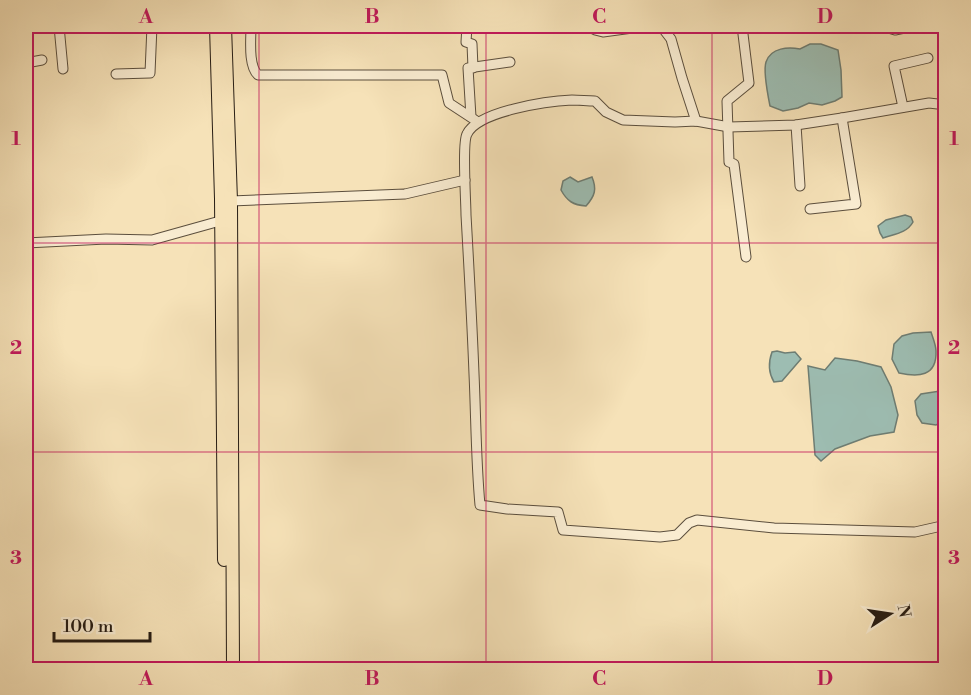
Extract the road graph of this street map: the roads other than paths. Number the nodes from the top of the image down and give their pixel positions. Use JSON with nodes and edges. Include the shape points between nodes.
{"nodes":[{"id":1,"x":59,"y":26,"type":"edge"},
{"id":2,"x":152,"y":26,"type":"edge"},
{"id":3,"x":216,"y":26,"type":"edge"},
{"id":4,"x":225,"y":26,"type":"edge"},
{"id":5,"x":252,"y":26,"type":"edge"},
{"id":6,"x":467,"y":26,"type":"edge"},
{"id":7,"x":594,"y":26,"type":"edge"},
{"id":8,"x":647,"y":26,"type":"edge"},
{"id":9,"x":691,"y":26,"type":"edge"},
{"id":10,"x":742,"y":26,"type":"edge"},
{"id":11,"x":882,"y":26,"type":"edge"},
{"id":12,"x":914,"y":26,"type":"edge"},
{"id":13,"x":662,"y":27,"type":"edge"},
{"id":14,"x":928,"y":58,"type":"dead end"},
{"id":15,"x":42,"y":60,"type":"dead end"},
{"id":16,"x":510,"y":62,"type":"dead end"},
{"id":17,"x":26,"y":63,"type":"edge"},
{"id":18,"x":473,"y":68,"type":"junction"},
{"id":19,"x":63,"y":69,"type":"dead end"},
{"id":20,"x":116,"y":74,"type":"dead end"},
{"id":21,"x":945,"y":105,"type":"edge"},
{"id":22,"x":903,"y":107,"type":"junction"},
{"id":23,"x":842,"y":118,"type":"junction"},
{"id":24,"x":475,"y":119,"type":"junction"},
{"id":25,"x":696,"y":121,"type":"junction"},
{"id":26,"x":796,"y":125,"type":"junction"},
{"id":27,"x":729,"y":127,"type":"junction"},
{"id":28,"x":465,"y":180,"type":"junction"},
{"id":29,"x":800,"y":186,"type":"dead end"},
{"id":30,"x":231,"y":201,"type":"junction"},
{"id":31,"x":810,"y":209,"type":"dead end"},
{"id":32,"x":225,"y":221,"type":"junction"},
{"id":33,"x":26,"y":243,"type":"edge"},
{"id":34,"x":746,"y":257,"type":"dead end"},
{"id":35,"x":945,"y":525,"type":"edge"},
{"id":36,"x":225,"y":669,"type":"edge"},
{"id":37,"x":232,"y":669,"type":"edge"}],
"edges":[{"from":1,"to":19,"type":"street"},
{"from":2,"to":20,"type":"street","via":[[150,73]]},
{"from":3,"to":32,"type":"main road"},
{"from":4,"to":30,"type":"main road"},
{"from":5,"to":24,"type":"street","via":[[251,63],[258,75],[442,75],[449,102]]},
{"from":6,"to":18,"type":"street","via":[[466,42],[472,44]]},
{"from":7,"to":8,"type":"street","via":[[603,32]]},
{"from":9,"to":13,"type":"street"},
{"from":10,"to":27,"type":"street","via":[[749,83],[728,101]]},
{"from":11,"to":12,"type":"street","via":[[895,30]]},
{"from":13,"to":25,"type":"street","via":[[671,39]]},
{"from":14,"to":22,"type":"street","via":[[894,66]]},
{"from":15,"to":17,"type":"street"},
{"from":16,"to":18,"type":"street"},
{"from":18,"to":24,"type":"street","via":[[468,68]]},
{"from":21,"to":22,"type":"street"},
{"from":22,"to":23,"type":"street"},
{"from":23,"to":26,"type":"street"},
{"from":23,"to":31,"type":"street","via":[[856,204]]},
{"from":24,"to":25,"type":"street","via":[[571,100],[595,101],[623,120]]},
{"from":24,"to":28,"type":"street","via":[[465,141]]},
{"from":25,"to":27,"type":"street"},
{"from":26,"to":27,"type":"street"},
{"from":26,"to":29,"type":"street"},
{"from":27,"to":34,"type":"street","via":[[729,162],[734,164]]},
{"from":28,"to":30,"type":"street","via":[[405,194]]},
{"from":28,"to":35,"type":"street","via":[[480,506],[558,512],[563,530],[660,537],[677,535],[689,522],[697,520],[774,528],[905,531]]},
{"from":30,"to":32,"type":"main road"},
{"from":32,"to":33,"type":"street","via":[[152,240]]},
{"from":32,"to":36,"type":"main road"},
{"from":32,"to":37,"type":"main road"}]}
